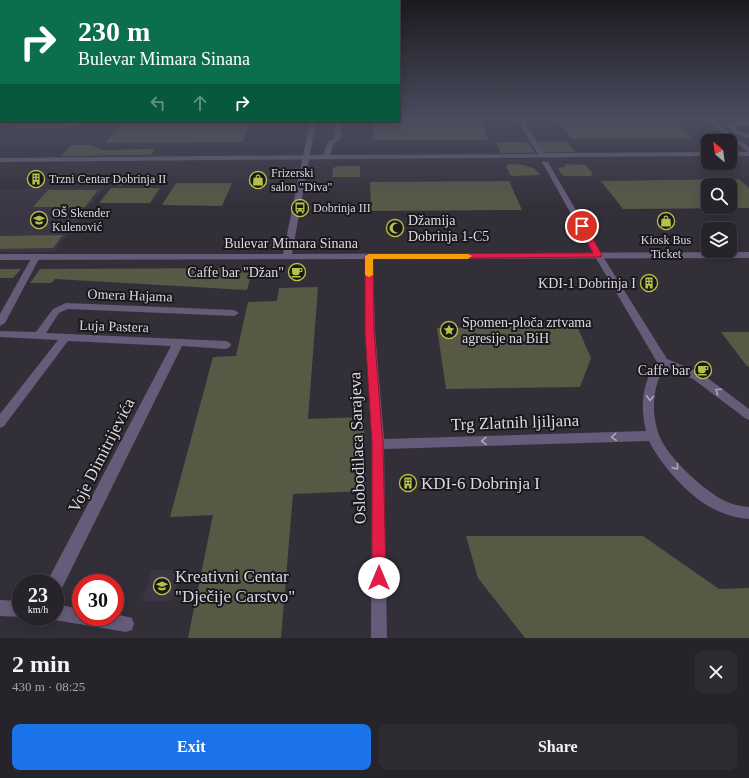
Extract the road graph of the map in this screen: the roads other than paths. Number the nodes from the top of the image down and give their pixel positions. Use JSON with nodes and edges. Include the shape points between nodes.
{"nodes":[{"id":1,"x":307,"y":150,"type":"edge"},
{"id":2,"x":328,"y":150,"type":"edge"},
{"id":3,"x":539,"y":150,"type":"edge"},
{"id":4,"x":701,"y":154,"type":"edge"},
{"id":5,"x":737,"y":154,"type":"edge"},
{"id":6,"x":749,"y":154,"type":"edge"},
{"id":7,"x":306,"y":157,"type":"junction"},
{"id":8,"x":326,"y":157,"type":"junction"},
{"id":9,"x":544,"y":158,"type":"junction"},
{"id":10,"x":0,"y":160,"type":"edge"},
{"id":11,"x":598,"y":255,"type":"junction"},
{"id":12,"x":749,"y":255,"type":"edge"},
{"id":13,"x":287,"y":256,"type":"junction"},
{"id":14,"x":369,"y":256,"type":"junction"},
{"id":15,"x":0,"y":257,"type":"edge"},
{"id":16,"x":36,"y":257,"type":"junction"},
{"id":17,"x":234,"y":313,"type":"dead end"},
{"id":18,"x":0,"y":323,"type":"edge"},
{"id":19,"x":0,"y":334,"type":"edge"},
{"id":20,"x":39,"y":336,"type":"junction"},
{"id":21,"x":65,"y":338,"type":"junction"},
{"id":22,"x":178,"y":343,"type":"junction"},
{"id":23,"x":226,"y":345,"type":"dead end"},
{"id":24,"x":663,"y":362,"type":"junction"},
{"id":25,"x":749,"y":415,"type":"edge"},
{"id":26,"x":0,"y":423,"type":"edge"},
{"id":27,"x":653,"y":436,"type":"junction"},
{"id":28,"x":378,"y":444,"type":"junction"},
{"id":29,"x":749,"y":513,"type":"edge"},
{"id":30,"x":60,"y":574,"type":"edge"},
{"id":31,"x":0,"y":608,"type":"edge"},
{"id":32,"x":12,"y":609,"type":"edge"},
{"id":33,"x":379,"y":638,"type":"edge"}],
"edges":[{"from":1,"to":7,"type":"street"},
{"from":2,"to":8,"type":"street"},
{"from":3,"to":9,"type":"street"},
{"from":4,"to":9,"type":"street"},
{"from":5,"to":6,"type":"street"},
{"from":7,"to":8,"type":"street"},
{"from":7,"to":10,"type":"street"},
{"from":7,"to":13,"type":"street"},
{"from":8,"to":9,"type":"street"},
{"from":9,"to":11,"type":"street"},
{"from":11,"to":12,"type":"street","name":"Bulevar Mimara Sinana"},
{"from":11,"to":14,"type":"street","name":"Bulevar Mimara Sinana"},
{"from":11,"to":24,"type":"street"},
{"from":13,"to":14,"type":"street","name":"Bulevar Mimara Sinana"},
{"from":13,"to":16,"type":"street","name":"Bulevar Mimara Sinana"},
{"from":14,"to":28,"type":"street","name":"Oslobodilaca Sarajeva","via":[[370,331]]},
{"from":15,"to":16,"type":"street","name":"Bulevar Mimara Sinana"},
{"from":16,"to":18,"type":"street"},
{"from":17,"to":20,"type":"street","name":"Omera Hajama","via":[[66,306],[56,311]]},
{"from":19,"to":20,"type":"street","name":"Luja Pastera"},
{"from":20,"to":21,"type":"street","name":"Luja Pastera"},
{"from":21,"to":22,"type":"street","name":"Luja Pastera"},
{"from":21,"to":26,"type":"street"},
{"from":22,"to":23,"type":"street","name":"Luja Pastera"},
{"from":22,"to":30,"type":"street","name":"Voje Dimitrijevića"},
{"from":25,"to":24,"type":"street","one_way":true,"via":[[697,376]]},
{"from":24,"to":27,"type":"street","one_way":true,"via":[[653,378],[649,398]]},
{"from":27,"to":28,"type":"street","name":"Trg Zlatnih ljiljana","one_way":true},
{"from":27,"to":29,"type":"street","one_way":true,"via":[[681,474],[713,501],[735,512]]},
{"from":28,"to":33,"type":"street","name":"Oslobodilaca Sarajeva"},
{"from":31,"to":32,"type":"street"}]}
